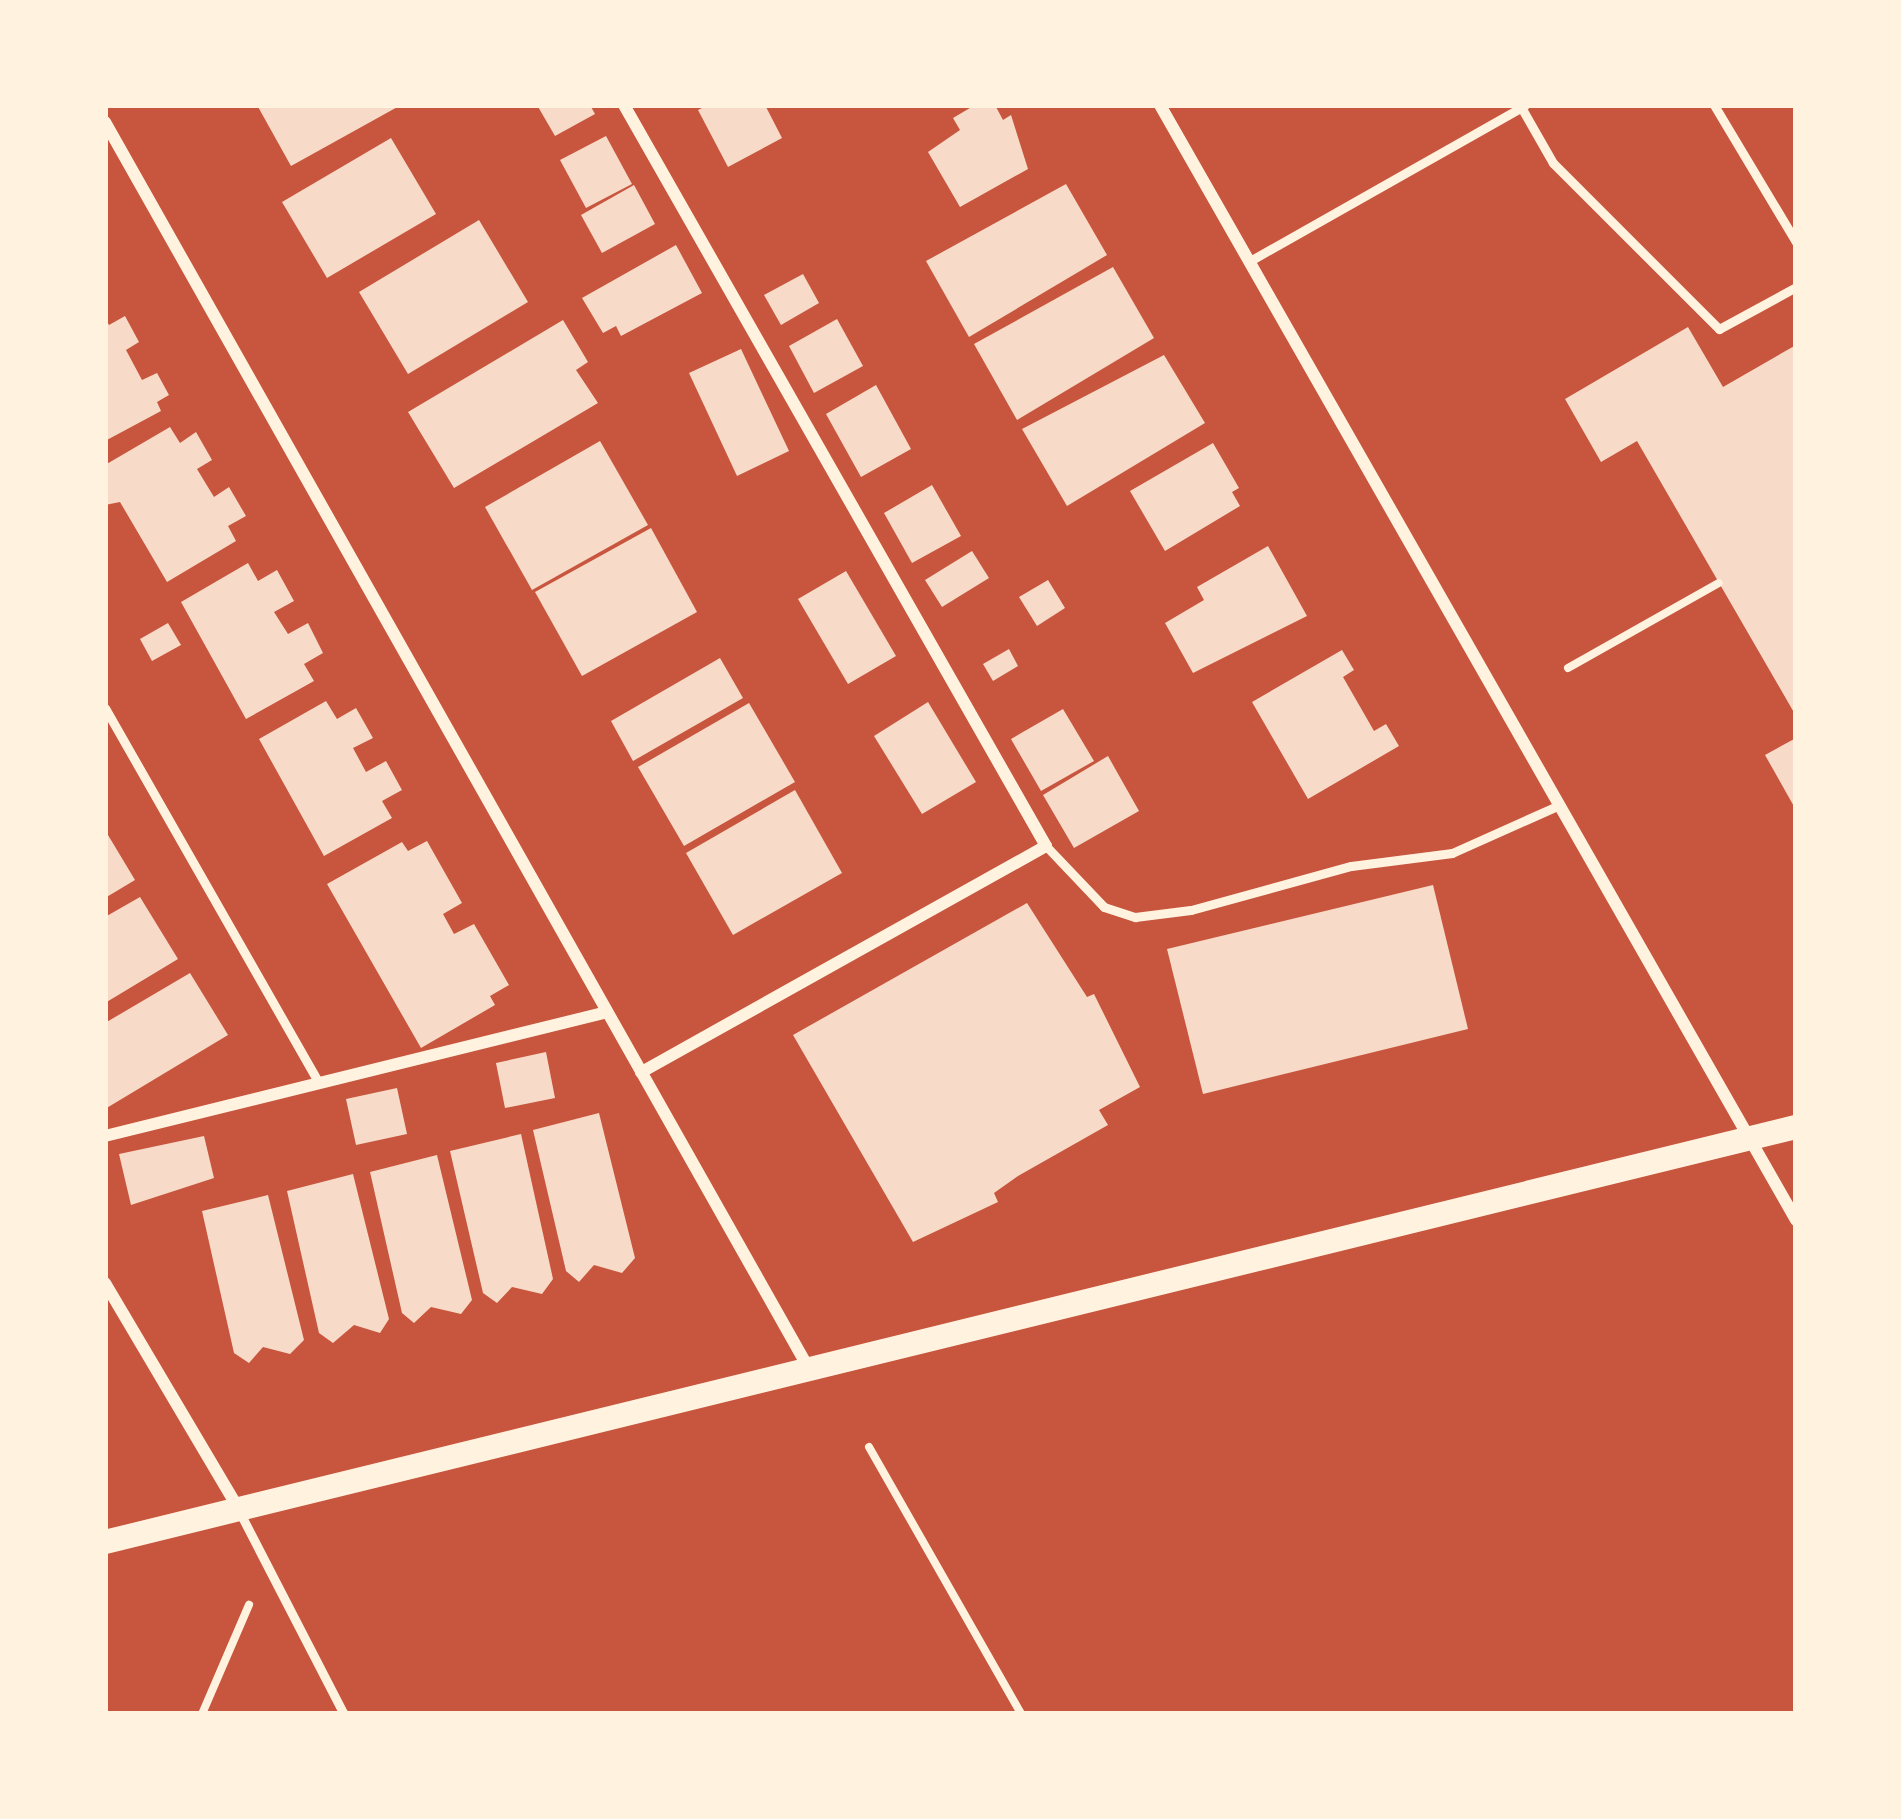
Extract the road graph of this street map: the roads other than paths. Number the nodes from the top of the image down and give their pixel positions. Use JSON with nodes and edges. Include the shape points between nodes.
{"nodes":[{"id":1,"x":624,"y":105,"type":"edge"},
{"id":2,"x":1160,"y":105,"type":"edge"},
{"id":3,"x":1714,"y":105,"type":"edge"},
{"id":4,"x":1523,"y":106,"type":"edge"},
{"id":5,"x":105,"y":122,"type":"edge"},
{"id":6,"x":1796,"y":242,"type":"edge"},
{"id":7,"x":1248,"y":262,"type":"junction"},
{"id":8,"x":1796,"y":287,"type":"edge"},
{"id":9,"x":105,"y":708,"type":"edge"},
{"id":10,"x":1557,"y":806,"type":"junction"},
{"id":11,"x":1046,"y":846,"type":"junction"},
{"id":12,"x":608,"y":1012,"type":"junction"},
{"id":13,"x":641,"y":1072,"type":"junction"},
{"id":14,"x":320,"y":1083,"type":"junction"},
{"id":15,"x":1796,"y":1127,"type":"edge"},
{"id":16,"x":105,"y":1136,"type":"edge"},
{"id":17,"x":1748,"y":1139,"type":"junction"},
{"id":18,"x":1796,"y":1220,"type":"edge"},
{"id":19,"x":105,"y":1282,"type":"edge"},
{"id":20,"x":809,"y":1369,"type":"junction"},
{"id":21,"x":238,"y":1509,"type":"junction"},
{"id":22,"x":105,"y":1542,"type":"edge"},
{"id":23,"x":344,"y":1714,"type":"edge"}],
"edges":[{"from":1,"to":11,"type":"street"},
{"from":2,"to":7,"type":"street"},
{"from":3,"to":6,"type":"lane"},
{"from":4,"to":7,"type":"lane"},
{"from":4,"to":8,"type":"lane","via":[[1552,163],[1718,329]]},
{"from":5,"to":12,"type":"street"},
{"from":7,"to":10,"type":"street"},
{"from":9,"to":14,"type":"lane"},
{"from":10,"to":11,"type":"lane","via":[[1452,853],[1351,866],[1191,910],[1135,917],[1104,907]]},
{"from":10,"to":17,"type":"street"},
{"from":11,"to":13,"type":"street"},
{"from":12,"to":13,"type":"street"},
{"from":12,"to":14,"type":"street"},
{"from":13,"to":20,"type":"street"},
{"from":14,"to":16,"type":"street"},
{"from":15,"to":17,"type":"main road"},
{"from":17,"to":18,"type":"street"},
{"from":17,"to":20,"type":"main road"},
{"from":19,"to":21,"type":"street"},
{"from":20,"to":21,"type":"main road"},
{"from":21,"to":22,"type":"main road"},
{"from":21,"to":23,"type":"lane"}]}
